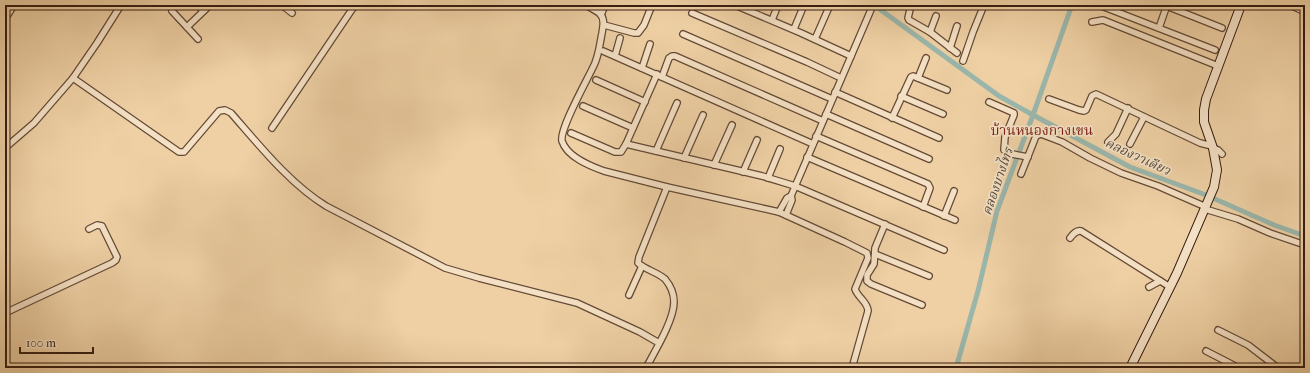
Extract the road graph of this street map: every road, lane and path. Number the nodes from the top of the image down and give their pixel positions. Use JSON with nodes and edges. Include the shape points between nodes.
{"nodes":[{"id":1,"x":14,"y":5,"type":"edge"},
{"id":2,"x":121,"y":5,"type":"edge"},
{"id":3,"x":198,"y":5,"type":"edge"},
{"id":4,"x":210,"y":5,"type":"edge"},
{"id":5,"x":282,"y":5,"type":"edge"},
{"id":6,"x":355,"y":5,"type":"edge"},
{"id":7,"x":586,"y":5,"type":"edge"},
{"id":8,"x":605,"y":5,"type":"edge"},
{"id":9,"x":652,"y":5,"type":"edge"},
{"id":10,"x":735,"y":5,"type":"edge"},
{"id":11,"x":753,"y":5,"type":"edge"},
{"id":12,"x":778,"y":5,"type":"edge"},
{"id":13,"x":804,"y":5,"type":"edge"},
{"id":14,"x":830,"y":5,"type":"edge"},
{"id":15,"x":873,"y":5,"type":"edge"},
{"id":16,"x":912,"y":5,"type":"edge"},
{"id":17,"x":984,"y":5,"type":"edge"},
{"id":18,"x":1099,"y":5,"type":"edge"},
{"id":19,"x":1166,"y":5,"type":"edge"},
{"id":20,"x":1240,"y":5,"type":"edge"},
{"id":21,"x":1247,"y":5,"type":"edge"},
{"id":22,"x":1270,"y":5,"type":"edge"},
{"id":23,"x":1290,"y":5,"type":"edge"},
{"id":24,"x":172,"y":11,"type":"dead end"},
{"id":25,"x":203,"y":11,"type":"junction"},
{"id":26,"x":750,"y":11,"type":"junction"},
{"id":27,"x":1305,"y":12,"type":"edge"},
{"id":28,"x":292,"y":13,"type":"dead end"},
{"id":29,"x":692,"y":13,"type":"dead end"},
{"id":30,"x":601,"y":15,"type":"junction"},
{"id":31,"x":936,"y":16,"type":"dead end"},
{"id":32,"x":5,"y":19,"type":"edge"},
{"id":33,"x":772,"y":20,"type":"junction"},
{"id":34,"x":1092,"y":22,"type":"dead end"},
{"id":35,"x":604,"y":25,"type":"junction"},
{"id":36,"x":958,"y":26,"type":"dead end"},
{"id":37,"x":187,"y":27,"type":"junction"},
{"id":38,"x":1158,"y":28,"type":"junction"},
{"id":39,"x":1222,"y":28,"type":"dead end"},
{"id":40,"x":794,"y":29,"type":"junction"},
{"id":41,"x":930,"y":32,"type":"junction"},
{"id":42,"x":683,"y":34,"type":"dead end"},
{"id":43,"x":620,"y":38,"type":"dead end"},
{"id":44,"x":198,"y":39,"type":"dead end"},
{"id":45,"x":815,"y":39,"type":"junction"},
{"id":46,"x":650,"y":44,"type":"dead end"},
{"id":47,"x":950,"y":48,"type":"junction"},
{"id":48,"x":603,"y":50,"type":"dead end"},
{"id":49,"x":1215,"y":50,"type":"dead end"},
{"id":50,"x":957,"y":53,"type":"dead end"},
{"id":51,"x":615,"y":56,"type":"junction"},
{"id":52,"x":851,"y":56,"type":"junction"},
{"id":53,"x":926,"y":58,"type":"dead end"},
{"id":54,"x":963,"y":61,"type":"dead end"},
{"id":55,"x":1218,"y":66,"type":"junction"},
{"id":56,"x":642,"y":68,"type":"junction"},
{"id":57,"x":659,"y":75,"type":"junction"},
{"id":58,"x":73,"y":78,"type":"junction"},
{"id":59,"x":841,"y":78,"type":"junction"},
{"id":60,"x":918,"y":78,"type":"junction"},
{"id":61,"x":596,"y":80,"type":"dead end"},
{"id":62,"x":947,"y":90,"type":"dead end"},
{"id":63,"x":834,"y":92,"type":"junction"},
{"id":64,"x":901,"y":96,"type":"junction"},
{"id":65,"x":832,"y":99,"type":"junction"},
{"id":66,"x":1050,"y":99,"type":"dead end"},
{"id":67,"x":645,"y":102,"type":"junction"},
{"id":68,"x":989,"y":102,"type":"dead end"},
{"id":69,"x":677,"y":103,"type":"dead end"},
{"id":70,"x":583,"y":106,"type":"dead end"},
{"id":71,"x":1128,"y":108,"type":"junction"},
{"id":72,"x":826,"y":114,"type":"junction"},
{"id":73,"x":943,"y":114,"type":"dead end"},
{"id":74,"x":704,"y":115,"type":"dead end"},
{"id":75,"x":1144,"y":116,"type":"junction"},
{"id":76,"x":892,"y":118,"type":"junction"},
{"id":77,"x":823,"y":121,"type":"junction"},
{"id":78,"x":732,"y":125,"type":"dead end"},
{"id":79,"x":272,"y":128,"type":"dead end"},
{"id":80,"x":633,"y":128,"type":"junction"},
{"id":81,"x":571,"y":133,"type":"dead end"},
{"id":82,"x":816,"y":136,"type":"junction"},
{"id":83,"x":939,"y":138,"type":"dead end"},
{"id":84,"x":757,"y":140,"type":"dead end"},
{"id":85,"x":1108,"y":142,"type":"dead end"},
{"id":86,"x":626,"y":144,"type":"junction"},
{"id":87,"x":813,"y":144,"type":"junction"},
{"id":88,"x":1130,"y":144,"type":"dead end"},
{"id":89,"x":1212,"y":147,"type":"junction"},
{"id":90,"x":5,"y":148,"type":"edge"},
{"id":91,"x":780,"y":149,"type":"dead end"},
{"id":92,"x":656,"y":151,"type":"junction"},
{"id":93,"x":1222,"y":154,"type":"dead end"},
{"id":94,"x":1025,"y":157,"type":"junction"},
{"id":95,"x":684,"y":158,"type":"junction"},
{"id":96,"x":807,"y":158,"type":"junction"},
{"id":97,"x":929,"y":159,"type":"dead end"},
{"id":98,"x":714,"y":165,"type":"junction"},
{"id":99,"x":743,"y":172,"type":"junction"},
{"id":100,"x":1021,"y":174,"type":"dead end"},
{"id":101,"x":768,"y":178,"type":"junction"},
{"id":102,"x":795,"y":186,"type":"junction"},
{"id":103,"x":667,"y":187,"type":"junction"},
{"id":104,"x":954,"y":191,"type":"dead end"},
{"id":105,"x":791,"y":196,"type":"junction"},
{"id":106,"x":1206,"y":206,"type":"junction"},
{"id":107,"x":923,"y":207,"type":"junction"},
{"id":108,"x":780,"y":212,"type":"junction"},
{"id":109,"x":786,"y":215,"type":"junction"},
{"id":110,"x":944,"y":216,"type":"junction"},
{"id":111,"x":955,"y":220,"type":"dead end"},
{"id":112,"x":885,"y":224,"type":"junction"},
{"id":113,"x":90,"y":229,"type":"dead end"},
{"id":114,"x":1070,"y":238,"type":"dead end"},
{"id":115,"x":1305,"y":245,"type":"edge"},
{"id":116,"x":944,"y":250,"type":"dead end"},
{"id":117,"x":875,"y":254,"type":"junction"},
{"id":118,"x":642,"y":266,"type":"junction"},
{"id":119,"x":929,"y":276,"type":"dead end"},
{"id":120,"x":1160,"y":281,"type":"junction"},
{"id":121,"x":1149,"y":287,"type":"dead end"},
{"id":122,"x":1170,"y":287,"type":"junction"},
{"id":123,"x":629,"y":295,"type":"dead end"},
{"id":124,"x":922,"y":305,"type":"dead end"},
{"id":125,"x":5,"y":313,"type":"edge"},
{"id":126,"x":1218,"y":330,"type":"dead end"},
{"id":127,"x":661,"y":340,"type":"junction"},
{"id":128,"x":1206,"y":351,"type":"dead end"},
{"id":129,"x":646,"y":368,"type":"edge"},
{"id":130,"x":852,"y":368,"type":"edge"},
{"id":131,"x":1130,"y":368,"type":"edge"},
{"id":132,"x":1238,"y":368,"type":"edge"},
{"id":133,"x":1278,"y":368,"type":"edge"}],
"edges":[{"from":1,"to":32,"type":"street"},
{"from":2,"to":58,"type":"street"},
{"from":3,"to":25,"type":"street"},
{"from":4,"to":25,"type":"street"},
{"from":5,"to":28,"type":"street"},
{"from":6,"to":79,"type":"street"},
{"from":7,"to":30,"type":"street"},
{"from":8,"to":30,"type":"street"},
{"from":9,"to":35,"type":"street","via":[[638,33]]},
{"from":10,"to":26,"type":"street"},
{"from":11,"to":26,"type":"street"},
{"from":12,"to":33,"type":"street"},
{"from":13,"to":40,"type":"street"},
{"from":14,"to":45,"type":"street"},
{"from":15,"to":52,"type":"street"},
{"from":16,"to":41,"type":"street","via":[[909,20]]},
{"from":17,"to":54,"type":"street"},
{"from":18,"to":38,"type":"street"},
{"from":19,"to":38,"type":"street"},
{"from":19,"to":39,"type":"street"},
{"from":20,"to":55,"type":"street"},
{"from":21,"to":22,"type":"street"},
{"from":23,"to":27,"type":"street"},
{"from":24,"to":37,"type":"street"},
{"from":25,"to":37,"type":"street"},
{"from":26,"to":33,"type":"street"},
{"from":29,"to":59,"type":"street"},
{"from":30,"to":35,"type":"street"},
{"from":31,"to":41,"type":"street"},
{"from":33,"to":40,"type":"street"},
{"from":34,"to":55,"type":"street","via":[[1103,20]]},
{"from":35,"to":103,"type":"street","via":[[595,62],[563,133],[563,142],[578,159],[591,166]]},
{"from":36,"to":47,"type":"street"},
{"from":37,"to":44,"type":"street"},
{"from":38,"to":49,"type":"street"},
{"from":40,"to":45,"type":"street"},
{"from":41,"to":47,"type":"street"},
{"from":42,"to":65,"type":"street"},
{"from":43,"to":51,"type":"street"},
{"from":45,"to":52,"type":"street"},
{"from":46,"to":56,"type":"street"},
{"from":47,"to":50,"type":"street"},
{"from":48,"to":51,"type":"street"},
{"from":51,"to":56,"type":"street"},
{"from":52,"to":59,"type":"street"},
{"from":53,"to":60,"type":"street"},
{"from":55,"to":89,"type":"street","via":[[1204,110],[1204,122]]},
{"from":56,"to":57,"type":"street"},
{"from":57,"to":67,"type":"street"},
{"from":57,"to":77,"type":"street","via":[[669,58],[675,56]]},
{"from":57,"to":87,"type":"street"},
{"from":58,"to":90,"type":"street","via":[[34,123]]},
{"from":58,"to":127,"type":"street","via":[[179,152],[184,152],[219,111],[225,110],[231,113],[271,159],[314,199],[326,206],[444,268],[577,303]]},
{"from":59,"to":63,"type":"street"},
{"from":60,"to":62,"type":"street"},
{"from":60,"to":64,"type":"street","via":[[913,76],[909,79]]},
{"from":61,"to":67,"type":"street"},
{"from":63,"to":65,"type":"street"},
{"from":63,"to":76,"type":"street"},
{"from":64,"to":73,"type":"street"},
{"from":64,"to":76,"type":"street"},
{"from":65,"to":72,"type":"street"},
{"from":66,"to":71,"type":"street","via":[[1084,111],[1092,96],[1096,94]]},
{"from":67,"to":80,"type":"street"},
{"from":68,"to":94,"type":"street","via":[[1014,113],[1005,137],[1004,148],[1012,154]]},
{"from":69,"to":92,"type":"street"},
{"from":70,"to":80,"type":"street"},
{"from":71,"to":75,"type":"street"},
{"from":71,"to":85,"type":"street","via":[[1116,134]]},
{"from":72,"to":77,"type":"street"},
{"from":72,"to":97,"type":"street"},
{"from":74,"to":95,"type":"street"},
{"from":75,"to":88,"type":"street"},
{"from":75,"to":89,"type":"street","via":[[1200,144]]},
{"from":76,"to":83,"type":"street"},
{"from":77,"to":82,"type":"street"},
{"from":78,"to":98,"type":"street"},
{"from":80,"to":86,"type":"street"},
{"from":81,"to":86,"type":"street","via":[[618,153]]},
{"from":82,"to":87,"type":"street"},
{"from":82,"to":107,"type":"street","via":[[928,184],[930,188]]},
{"from":84,"to":99,"type":"street"},
{"from":86,"to":92,"type":"street"},
{"from":87,"to":96,"type":"street"},
{"from":89,"to":93,"type":"street"},
{"from":89,"to":106,"type":"street","via":[[1217,170]]},
{"from":91,"to":101,"type":"street"},
{"from":92,"to":95,"type":"street"},
{"from":94,"to":100,"type":"street"},
{"from":94,"to":106,"type":"street","via":[[1036,136],[1041,134],[1062,142],[1121,173]]},
{"from":95,"to":98,"type":"street"},
{"from":96,"to":102,"type":"street"},
{"from":96,"to":107,"type":"street"},
{"from":98,"to":99,"type":"street"},
{"from":99,"to":101,"type":"street"},
{"from":101,"to":102,"type":"street"},
{"from":102,"to":105,"type":"street"},
{"from":102,"to":112,"type":"street"},
{"from":103,"to":108,"type":"street"},
{"from":103,"to":118,"type":"street","via":[[638,263]]},
{"from":104,"to":110,"type":"street"},
{"from":105,"to":108,"type":"street","via":[[787,198]]},
{"from":105,"to":109,"type":"street"},
{"from":106,"to":115,"type":"street"},
{"from":106,"to":122,"type":"street"},
{"from":107,"to":110,"type":"street"},
{"from":108,"to":109,"type":"street"},
{"from":109,"to":130,"type":"street","via":[[867,253],[868,258],[855,290],[866,303],[868,312]]},
{"from":110,"to":111,"type":"street"},
{"from":112,"to":116,"type":"street"},
{"from":112,"to":117,"type":"street"},
{"from":113,"to":125,"type":"street","via":[[97,225],[102,226],[117,257],[116,260]]},
{"from":114,"to":120,"type":"street","via":[[1075,232],[1081,231]]},
{"from":117,"to":119,"type":"street"},
{"from":117,"to":124,"type":"street","via":[[867,281]]},
{"from":118,"to":123,"type":"street"},
{"from":118,"to":127,"type":"street","via":[[665,279],[674,294],[674,304]]},
{"from":120,"to":121,"type":"street"},
{"from":120,"to":122,"type":"street"},
{"from":122,"to":131,"type":"street"},
{"from":126,"to":133,"type":"street","via":[[1248,345]]},
{"from":127,"to":129,"type":"street"},
{"from":128,"to":132,"type":"street"}]}
